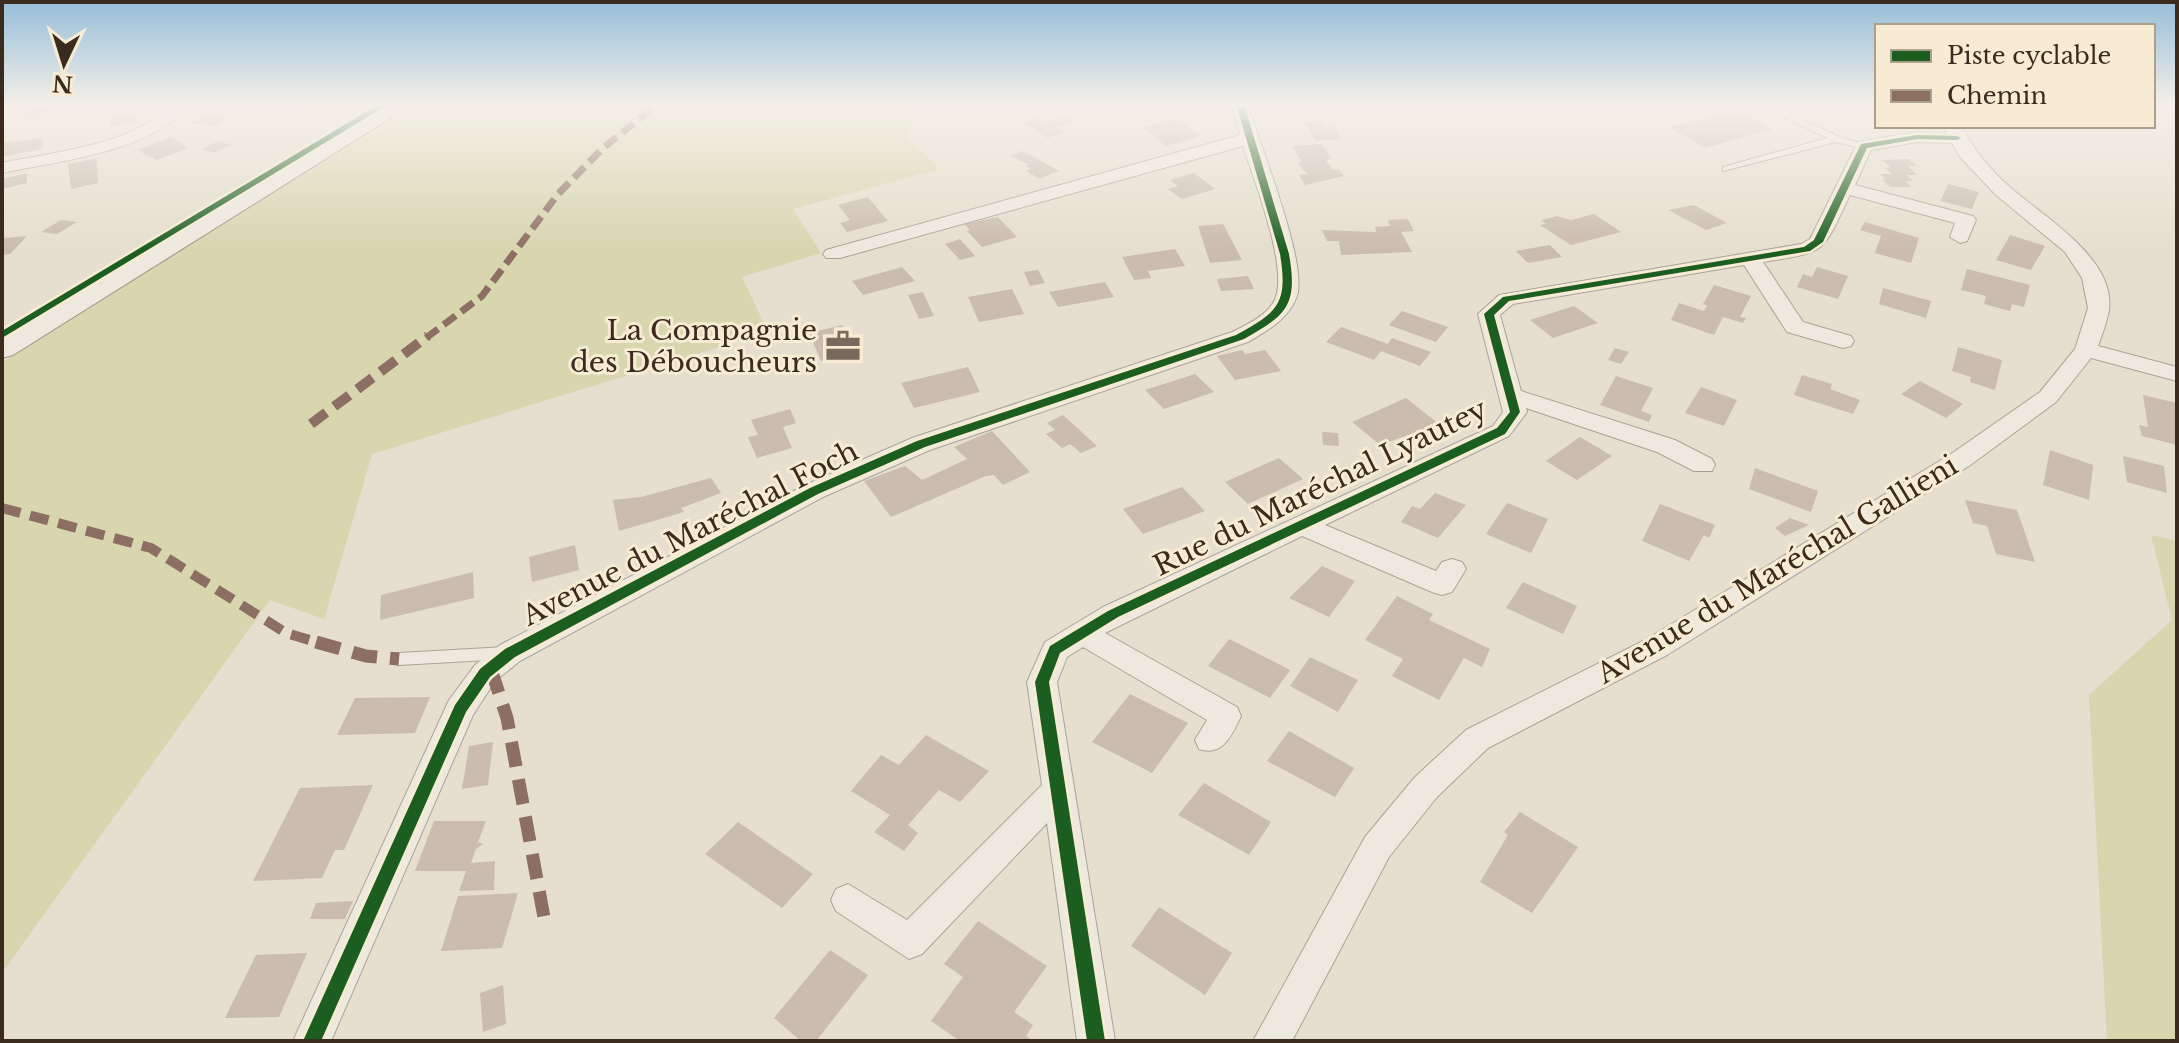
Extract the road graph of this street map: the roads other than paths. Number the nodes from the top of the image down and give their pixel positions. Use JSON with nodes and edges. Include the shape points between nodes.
{"nodes":[{"id":1,"x":59,"y":153,"type":"edge"},
{"id":2,"x":321,"y":153,"type":"edge"},
{"id":3,"x":1198,"y":153,"type":"edge"},
{"id":4,"x":1251,"y":153,"type":"edge"},
{"id":5,"x":1786,"y":153,"type":"edge"},
{"id":6,"x":1861,"y":153,"type":"edge"},
{"id":7,"x":1966,"y":153,"type":"edge"},
{"id":8,"x":2,"y":168,"type":"edge"},
{"id":9,"x":1726,"y":169,"type":"dead end"},
{"id":10,"x":1844,"y":188,"type":"junction"},
{"id":11,"x":1960,"y":237,"type":"dead end"},
{"id":12,"x":833,"y":254,"type":"dead end"},
{"id":13,"x":1751,"y":260,"type":"junction"},
{"id":14,"x":1843,"y":341,"type":"dead end"},
{"id":15,"x":2,"y":348,"type":"edge"},
{"id":16,"x":2086,"y":350,"type":"junction"},
{"id":17,"x":2177,"y":374,"type":"edge"},
{"id":18,"x":1510,"y":395,"type":"junction"},
{"id":19,"x":1703,"y":465,"type":"dead end"},
{"id":20,"x":1302,"y":525,"type":"junction"},
{"id":21,"x":1452,"y":569,"type":"dead end"},
{"id":22,"x":1082,"y":633,"type":"junction"},
{"id":23,"x":510,"y":653,"type":"junction"},
{"id":24,"x":399,"y":659,"type":"dead end"},
{"id":25,"x":1210,"y":740,"type":"dead end"},
{"id":26,"x":1057,"y":791,"type":"junction"},
{"id":27,"x":848,"y":900,"type":"dead end"},
{"id":28,"x":312,"y":1041,"type":"edge"},
{"id":29,"x":1096,"y":1041,"type":"edge"},
{"id":30,"x":1272,"y":1041,"type":"edge"}],
"edges":[{"from":1,"to":8,"type":"street"},
{"from":2,"to":15,"type":"main road"},
{"from":3,"to":12,"type":"street"},
{"from":4,"to":23,"type":"street","name":"Avenue du Maréchal Foch","via":[[1287,266],[1288,293],[1272,318],[1240,337],[907,450],[814,491]]},
{"from":5,"to":9,"type":"lane"},
{"from":6,"to":10,"type":"street","name":"Rue du Maréchal Lyautey"},
{"from":7,"to":16,"type":"street","name":"Avenue du Maréchal Gallieni","via":[[2073,248],[2092,278],[2099,308]]},
{"from":10,"to":11,"type":"street","via":[[1966,220]]},
{"from":10,"to":13,"type":"street","name":"Rue du Maréchal Lyautey","via":[[1818,242],[1792,254]]},
{"from":13,"to":14,"type":"street","via":[[1795,327]]},
{"from":13,"to":18,"type":"street","name":"Rue du Maréchal Lyautey","via":[[1506,299],[1489,314]]},
{"from":16,"to":17,"type":"street"},
{"from":16,"to":30,"type":"street","name":"Avenue du Maréchal Gallieni","via":[[2048,397],[1960,460],[1657,647],[1477,739],[1426,787],[1377,847]]},
{"from":18,"to":19,"type":"street","name":"Rue du Maréchal Lyautey","via":[[1666,446]]},
{"from":18,"to":20,"type":"street","name":"Rue du Maréchal Lyautey","via":[[1515,412],[1501,431]]},
{"from":20,"to":21,"type":"street","name":"Rue du Maréchal Lyautey","via":[[1442,585]]},
{"from":20,"to":22,"type":"street","name":"Rue du Maréchal Lyautey"},
{"from":22,"to":25,"type":"street","via":[[1226,716]]},
{"from":22,"to":26,"type":"street","name":"Rue du Maréchal Lyautey","via":[[1055,650],[1042,682]]},
{"from":23,"to":24,"type":"lane"},
{"from":23,"to":28,"type":"street","name":"Avenue du Maréchal Foch","via":[[485,673],[460,709]]},
{"from":26,"to":27,"type":"street","via":[[909,942]]},
{"from":26,"to":29,"type":"street","name":"Rue du Maréchal Lyautey"}]}
